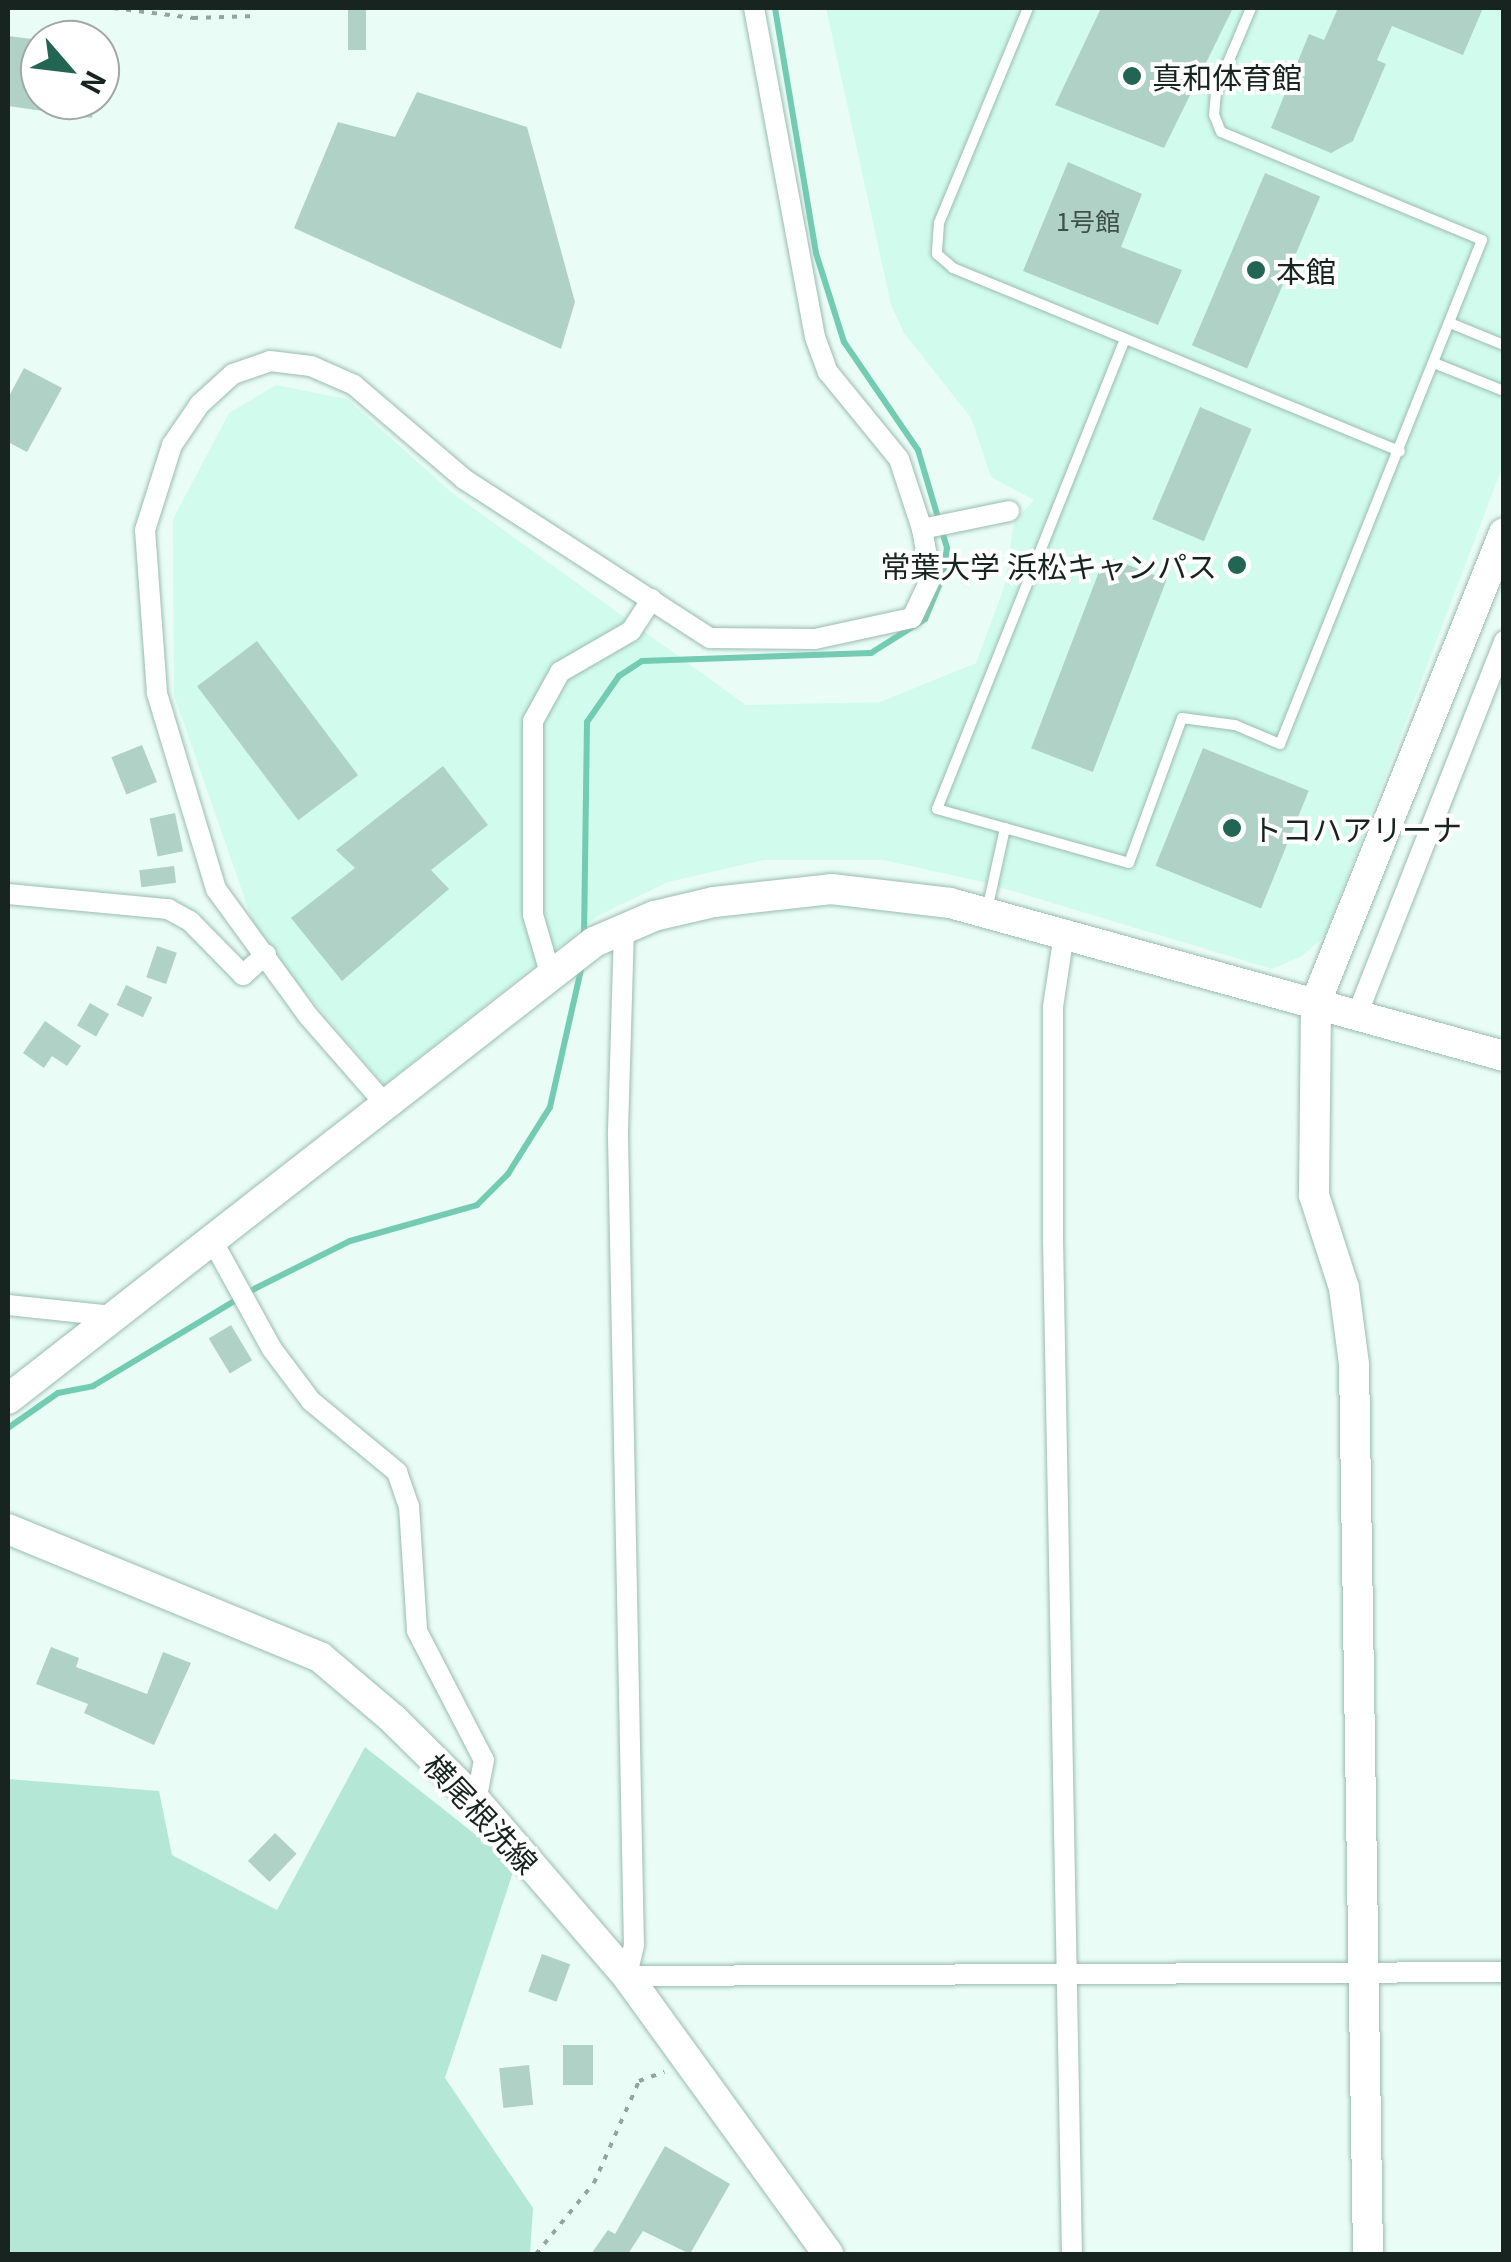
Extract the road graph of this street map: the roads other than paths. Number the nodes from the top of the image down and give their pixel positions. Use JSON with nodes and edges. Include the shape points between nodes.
{"nodes":[{"id":1,"x":754,"y":8,"type":"edge"},
{"id":2,"x":1028,"y":8,"type":"edge"},
{"id":3,"x":1251,"y":8,"type":"edge"},
{"id":4,"x":1450,"y":323,"type":"junction"},
{"id":5,"x":1125,"y":339,"type":"junction"},
{"id":6,"x":1504,"y":345,"type":"edge"},
{"id":7,"x":1434,"y":362,"type":"junction"},
{"id":8,"x":1504,"y":391,"type":"edge"},
{"id":9,"x":1400,"y":450,"type":"junction"},
{"id":10,"x":1009,"y":511,"type":"dead end"},
{"id":11,"x":928,"y":527,"type":"junction"},
{"id":12,"x":1504,"y":533,"type":"edge"},
{"id":13,"x":652,"y":599,"type":"junction"},
{"id":14,"x":1504,"y":641,"type":"edge"},
{"id":15,"x":1005,"y":828,"type":"junction"},
{"id":16,"x":8,"y":894,"type":"edge"},
{"id":17,"x":986,"y":913,"type":"junction"},
{"id":18,"x":624,"y":929,"type":"junction"},
{"id":19,"x":1064,"y":934,"type":"junction"},
{"id":20,"x":266,"y":954,"type":"junction"},
{"id":21,"x":550,"y":973,"type":"junction"},
{"id":22,"x":1316,"y":1002,"type":"junction"},
{"id":23,"x":1357,"y":1015,"type":"junction"},
{"id":24,"x":1504,"y":1056,"type":"edge"},
{"id":25,"x":386,"y":1104,"type":"junction"},
{"id":26,"x":212,"y":1240,"type":"junction"},
{"id":27,"x":8,"y":1306,"type":"edge"},
{"id":28,"x":112,"y":1316,"type":"junction"},
{"id":29,"x":8,"y":1398,"type":"edge"},
{"id":30,"x":8,"y":1529,"type":"edge"},
{"id":31,"x":476,"y":1802,"type":"junction"},
{"id":32,"x":1067,"y":1971,"type":"junction"},
{"id":33,"x":1504,"y":1972,"type":"edge"},
{"id":34,"x":1364,"y":1974,"type":"junction"},
{"id":35,"x":627,"y":1976,"type":"junction"},
{"id":36,"x":828,"y":2254,"type":"edge"},
{"id":37,"x":1072,"y":2254,"type":"edge"},
{"id":38,"x":1368,"y":2254,"type":"edge"}],
"edges":[{"from":1,"to":11,"type":"street","via":[[815,337],[828,372],[899,459]]},
{"from":2,"to":5,"type":"lane","via":[[939,223],[937,254],[953,268]]},
{"from":3,"to":4,"type":"lane","via":[[1216,91],[1214,116],[1222,132],[1482,240]]},
{"from":4,"to":6,"type":"lane"},
{"from":4,"to":7,"type":"lane"},
{"from":5,"to":9,"type":"lane"},
{"from":5,"to":15,"type":"lane","via":[[937,809]]},
{"from":7,"to":8,"type":"lane"},
{"from":7,"to":9,"type":"lane"},
{"from":9,"to":15,"type":"lane","via":[[1280,744],[1235,725],[1182,718],[1130,863]]},
{"from":10,"to":11,"type":"street"},
{"from":11,"to":13,"type":"street","via":[[926,599],[912,618],[858,633],[710,638]]},
{"from":12,"to":22,"type":"street"},
{"from":13,"to":20,"type":"street","via":[[464,479],[354,385],[311,366],[270,361],[233,374],[200,404],[166,458],[145,530],[157,693],[216,889]]},
{"from":13,"to":21,"type":"street","via":[[631,631],[560,672],[533,721],[533,915]]},
{"from":14,"to":23,"type":"street"},
{"from":15,"to":17,"type":"lane"},
{"from":16,"to":20,"type":"street","via":[[168,908],[190,920],[243,974]]},
{"from":17,"to":18,"type":"street","via":[[889,892],[773,891]]},
{"from":17,"to":19,"type":"street"},
{"from":18,"to":21,"type":"street"},
{"from":18,"to":35,"type":"street","via":[[618,1137],[634,1945]]},
{"from":19,"to":22,"type":"street"},
{"from":19,"to":32,"type":"street","via":[[1052,1008]]},
{"from":20,"to":25,"type":"street","via":[[309,1017]]},
{"from":21,"to":25,"type":"street"},
{"from":22,"to":23,"type":"street"},
{"from":22,"to":34,"type":"street","via":[[1314,1194],[1344,1288],[1354,1364]]},
{"from":23,"to":24,"type":"street"},
{"from":25,"to":26,"type":"street"},
{"from":26,"to":28,"type":"street"},
{"from":26,"to":31,"type":"street","via":[[272,1349],[311,1402],[397,1472],[410,1506],[417,1630],[484,1760],[484,1788]]},
{"from":27,"to":28,"type":"street"},
{"from":28,"to":29,"type":"street"},
{"from":30,"to":31,"type":"street","name":"横尾根洗線","via":[[320,1658]]},
{"from":31,"to":35,"type":"street","name":"横尾根洗線"},
{"from":32,"to":34,"type":"street"},
{"from":32,"to":35,"type":"street"},
{"from":32,"to":37,"type":"street"},
{"from":33,"to":34,"type":"street"},
{"from":34,"to":38,"type":"street"},
{"from":35,"to":36,"type":"street","name":"横尾根洗線"}]}
